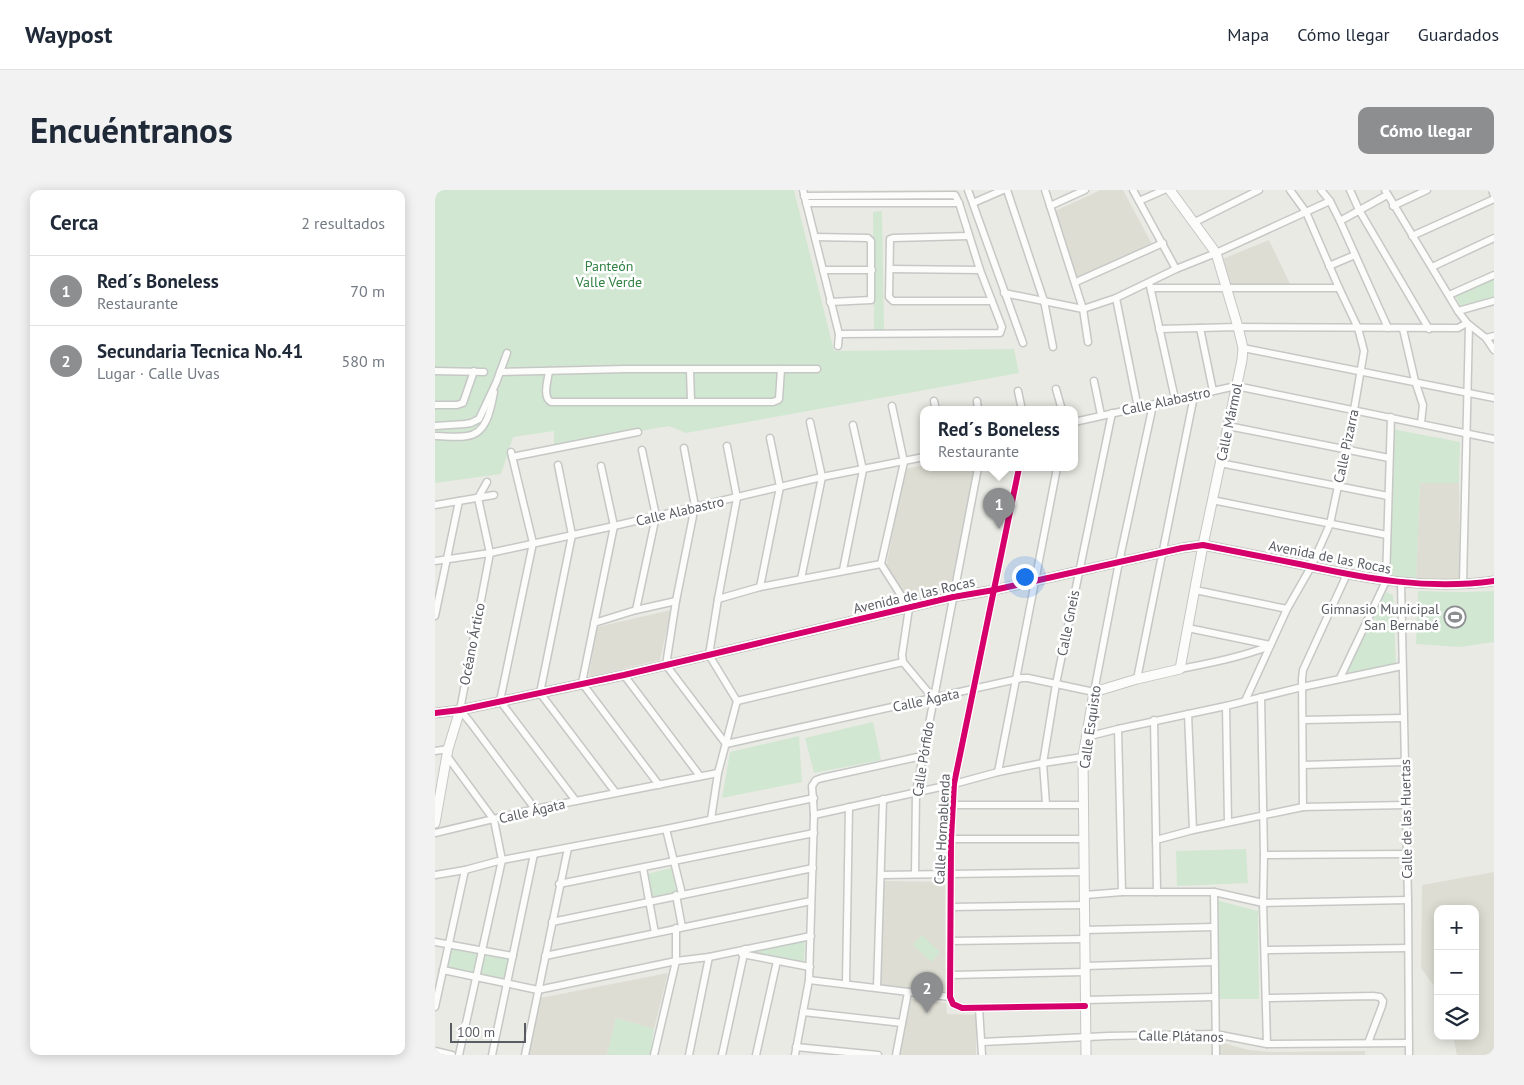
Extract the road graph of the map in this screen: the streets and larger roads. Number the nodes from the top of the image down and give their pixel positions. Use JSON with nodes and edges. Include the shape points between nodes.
{"nodes":[{"id":1,"x":968,"y":190,"type":"edge"},
{"id":2,"x":1005,"y":190,"type":"edge"},
{"id":3,"x":1045,"y":190,"type":"edge"},
{"id":4,"x":1085,"y":190,"type":"edge"},
{"id":5,"x":1133,"y":190,"type":"edge"},
{"id":6,"x":1164,"y":190,"type":"edge"},
{"id":7,"x":1170,"y":190,"type":"edge"},
{"id":8,"x":1259,"y":190,"type":"edge"},
{"id":9,"x":1290,"y":190,"type":"edge"},
{"id":10,"x":1321,"y":190,"type":"edge"},
{"id":11,"x":1350,"y":190,"type":"edge"},
{"id":12,"x":1492,"y":190,"type":"edge"},
{"id":13,"x":1422,"y":191,"type":"edge"},
{"id":14,"x":1386,"y":193,"type":"edge"},
{"id":15,"x":805,"y":196,"type":"edge"},
{"id":16,"x":1494,"y":197,"type":"edge"},
{"id":17,"x":1139,"y":201,"type":"junction"},
{"id":18,"x":1330,"y":201,"type":"junction"},
{"id":19,"x":973,"y":203,"type":"junction"},
{"id":20,"x":1050,"y":206,"type":"junction"},
{"id":21,"x":1393,"y":206,"type":"junction"},
{"id":22,"x":1359,"y":210,"type":"junction"},
{"id":23,"x":1306,"y":212,"type":"junction"},
{"id":24,"x":1340,"y":221,"type":"junction"},
{"id":25,"x":1195,"y":222,"type":"junction"},
{"id":26,"x":969,"y":236,"type":"junction"},
{"id":27,"x":1412,"y":236,"type":"junction"},
{"id":28,"x":815,"y":237,"type":"junction"},
{"id":29,"x":1494,"y":238,"type":"edge"},
{"id":30,"x":1163,"y":243,"type":"junction"},
{"id":31,"x":1216,"y":253,"type":"junction"},
{"id":32,"x":1355,"y":255,"type":"junction"},
{"id":33,"x":1329,"y":266,"type":"junction"},
{"id":34,"x":1432,"y":268,"type":"junction"},
{"id":35,"x":890,"y":269,"type":"junction"},
{"id":36,"x":1176,"y":269,"type":"junction"},
{"id":37,"x":823,"y":270,"type":"junction"},
{"id":38,"x":872,"y":270,"type":"junction"},
{"id":39,"x":981,"y":270,"type":"junction"},
{"id":40,"x":1494,"y":275,"type":"edge"},
{"id":41,"x":1075,"y":282,"type":"junction"},
{"id":42,"x":1150,"y":286,"type":"junction"},
{"id":43,"x":1227,"y":288,"type":"junction"},
{"id":44,"x":1339,"y":288,"type":"junction"},
{"id":45,"x":1004,"y":293,"type":"junction"},
{"id":46,"x":1449,"y":296,"type":"junction"},
{"id":47,"x":1116,"y":298,"type":"junction"},
{"id":48,"x":992,"y":301,"type":"junction"},
{"id":49,"x":1044,"y":301,"type":"junction"},
{"id":50,"x":1494,"y":301,"type":"edge"},
{"id":51,"x":830,"y":302,"type":"junction"},
{"id":52,"x":1083,"y":309,"type":"junction"},
{"id":53,"x":1458,"y":311,"type":"junction"},
{"id":54,"x":1468,"y":324,"type":"junction"},
{"id":55,"x":1238,"y":327,"type":"junction"},
{"id":56,"x":1200,"y":328,"type":"junction"},
{"id":57,"x":1358,"y":328,"type":"junction"},
{"id":58,"x":1388,"y":328,"type":"junction"},
{"id":59,"x":1159,"y":329,"type":"junction"},
{"id":60,"x":1403,"y":329,"type":"junction"},
{"id":61,"x":1429,"y":329,"type":"junction"},
{"id":62,"x":839,"y":334,"type":"junction"},
{"id":63,"x":1494,"y":336,"type":"edge"},
{"id":64,"x":1486,"y":338,"type":"junction"},
{"id":65,"x":1089,"y":342,"type":"dead end"},
{"id":66,"x":1023,"y":343,"type":"dead end"},
{"id":67,"x":838,"y":346,"type":"dead end"},
{"id":68,"x":1053,"y":347,"type":"dead end"},
{"id":69,"x":1243,"y":348,"type":"junction"},
{"id":70,"x":1494,"y":350,"type":"edge"},
{"id":71,"x":507,"y":353,"type":"dead end"},
{"id":72,"x":817,"y":369,"type":"dead end"},
{"id":73,"x":691,"y":370,"type":"junction"},
{"id":74,"x":781,"y":370,"type":"junction"},
{"id":75,"x":435,"y":371,"type":"edge"},
{"id":76,"x":549,"y":371,"type":"junction"},
{"id":77,"x":1361,"y":371,"type":"junction"},
{"id":78,"x":474,"y":372,"type":"junction"},
{"id":79,"x":484,"y":372,"type":"dead end"},
{"id":80,"x":500,"y":372,"type":"junction"},
{"id":81,"x":1094,"y":381,"type":"dead end"},
{"id":82,"x":1415,"y":381,"type":"junction"},
{"id":83,"x":496,"y":383,"type":"junction"},
{"id":84,"x":1236,"y":386,"type":"junction"},
{"id":85,"x":1057,"y":389,"type":"dead end"},
{"id":86,"x":1018,"y":391,"type":"dead end"},
{"id":87,"x":1213,"y":391,"type":"junction"},
{"id":88,"x":1467,"y":393,"type":"junction"},
{"id":89,"x":1194,"y":396,"type":"junction"},
{"id":90,"x":1494,"y":398,"type":"edge"},
{"id":91,"x":1175,"y":399,"type":"junction"},
{"id":92,"x":691,"y":401,"type":"junction"},
{"id":93,"x":934,"y":401,"type":"dead end"},
{"id":94,"x":977,"y":401,"type":"dead end"},
{"id":95,"x":435,"y":405,"type":"edge"},
{"id":96,"x":1153,"y":405,"type":"junction"},
{"id":97,"x":892,"y":406,"type":"dead end"},
{"id":98,"x":935,"y":406,"type":"edge"},
{"id":99,"x":978,"y":406,"type":"edge"},
{"id":100,"x":1020,"y":406,"type":"edge"},
{"id":101,"x":1061,"y":406,"type":"edge"},
{"id":102,"x":1138,"y":408,"type":"junction"},
{"id":103,"x":1354,"y":410,"type":"junction"},
{"id":104,"x":1112,"y":413,"type":"junction"},
{"id":105,"x":1101,"y":416,"type":"junction"},
{"id":106,"x":1391,"y":417,"type":"junction"},
{"id":107,"x":1078,"y":421,"type":"edge"},
{"id":108,"x":810,"y":422,"type":"dead end"},
{"id":109,"x":1421,"y":423,"type":"junction"},
{"id":110,"x":853,"y":425,"type":"dead end"},
{"id":111,"x":435,"y":426,"type":"edge"},
{"id":112,"x":1228,"y":426,"type":"junction"},
{"id":113,"x":638,"y":432,"type":"dead end"},
{"id":114,"x":1466,"y":432,"type":"junction"},
{"id":115,"x":435,"y":436,"type":"edge"},
{"id":116,"x":771,"y":438,"type":"dead end"},
{"id":117,"x":1494,"y":439,"type":"edge"},
{"id":118,"x":727,"y":446,"type":"dead end"},
{"id":119,"x":684,"y":448,"type":"dead end"},
{"id":120,"x":1346,"y":448,"type":"junction"},
{"id":121,"x":643,"y":450,"type":"dead end"},
{"id":122,"x":920,"y":458,"type":"edge"},
{"id":123,"x":1389,"y":458,"type":"junction"},
{"id":124,"x":904,"y":462,"type":"junction"},
{"id":125,"x":1220,"y":463,"type":"junction"},
{"id":126,"x":558,"y":465,"type":"dead end"},
{"id":127,"x":601,"y":466,"type":"dead end"},
{"id":128,"x":863,"y":470,"type":"junction"},
{"id":129,"x":976,"y":471,"type":"edge"},
{"id":130,"x":1018,"y":471,"type":"edge"},
{"id":131,"x":1056,"y":471,"type":"edge"},
{"id":132,"x":822,"y":477,"type":"junction"},
{"id":133,"x":487,"y":482,"type":"dead end"},
{"id":134,"x":1338,"y":486,"type":"junction"},
{"id":135,"x":780,"y":487,"type":"junction"},
{"id":136,"x":494,"y":495,"type":"dead end"},
{"id":137,"x":1388,"y":496,"type":"junction"},
{"id":138,"x":478,"y":498,"type":"junction"},
{"id":139,"x":737,"y":498,"type":"junction"},
{"id":140,"x":1212,"y":500,"type":"junction"},
{"id":141,"x":459,"y":501,"type":"junction"},
{"id":142,"x":435,"y":505,"type":"edge"},
{"id":143,"x":695,"y":506,"type":"junction"},
{"id":144,"x":656,"y":516,"type":"junction"},
{"id":145,"x":1329,"y":524,"type":"junction"},
{"id":146,"x":614,"y":526,"type":"junction"},
{"id":147,"x":572,"y":535,"type":"junction"},
{"id":148,"x":1387,"y":535,"type":"junction"},
{"id":149,"x":533,"y":542,"type":"junction"},
{"id":150,"x":1203,"y":545,"type":"junction"},
{"id":151,"x":1162,"y":552,"type":"junction"},
{"id":152,"x":490,"y":553,"type":"junction"},
{"id":153,"x":447,"y":558,"type":"junction"},
{"id":154,"x":435,"y":560,"type":"edge"},
{"id":155,"x":1119,"y":562,"type":"junction"},
{"id":156,"x":881,"y":564,"type":"junction"},
{"id":157,"x":1311,"y":567,"type":"junction"},
{"id":158,"x":843,"y":570,"type":"junction"},
{"id":159,"x":1079,"y":571,"type":"junction"},
{"id":160,"x":1347,"y":574,"type":"junction"},
{"id":161,"x":801,"y":579,"type":"junction"},
{"id":162,"x":1035,"y":580,"type":"junction"},
{"id":163,"x":1386,"y":581,"type":"junction"},
{"id":164,"x":1494,"y":581,"type":"edge"},
{"id":165,"x":1401,"y":583,"type":"junction"},
{"id":166,"x":1463,"y":584,"type":"junction"},
{"id":167,"x":760,"y":587,"type":"junction"},
{"id":168,"x":994,"y":590,"type":"junction"},
{"id":169,"x":1195,"y":590,"type":"junction"},
{"id":170,"x":953,"y":597,"type":"junction"},
{"id":171,"x":718,"y":599,"type":"junction"},
{"id":172,"x":676,"y":601,"type":"junction"},
{"id":173,"x":909,"y":608,"type":"junction"},
{"id":174,"x":636,"y":610,"type":"junction"},
{"id":175,"x":1287,"y":610,"type":"junction"},
{"id":176,"x":435,"y":616,"type":"edge"},
{"id":177,"x":594,"y":622,"type":"junction"},
{"id":178,"x":1188,"y":628,"type":"junction"},
{"id":179,"x":1270,"y":646,"type":"junction"},
{"id":180,"x":709,"y":655,"type":"junction"},
{"id":181,"x":903,"y":662,"type":"junction"},
{"id":182,"x":666,"y":665,"type":"junction"},
{"id":183,"x":1402,"y":666,"type":"junction"},
{"id":184,"x":1180,"y":669,"type":"junction"},
{"id":185,"x":624,"y":675,"type":"junction"},
{"id":186,"x":1340,"y":678,"type":"junction"},
{"id":187,"x":1015,"y":679,"type":"junction"},
{"id":188,"x":1137,"y":679,"type":"junction"},
{"id":189,"x":582,"y":683,"type":"junction"},
{"id":190,"x":1056,"y":684,"type":"junction"},
{"id":191,"x":1302,"y":687,"type":"junction"},
{"id":192,"x":973,"y":690,"type":"junction"},
{"id":193,"x":1093,"y":692,"type":"junction"},
{"id":194,"x":540,"y":693,"type":"junction"},
{"id":195,"x":1261,"y":697,"type":"junction"},
{"id":196,"x":933,"y":698,"type":"junction"},
{"id":197,"x":737,"y":700,"type":"junction"},
{"id":198,"x":500,"y":701,"type":"junction"},
{"id":199,"x":1245,"y":701,"type":"junction"},
{"id":200,"x":1226,"y":706,"type":"junction"},
{"id":201,"x":460,"y":710,"type":"junction"},
{"id":202,"x":435,"y":713,"type":"edge"},
{"id":203,"x":1188,"y":714,"type":"junction"},
{"id":204,"x":1403,"y":718,"type":"junction"},
{"id":205,"x":1154,"y":720,"type":"junction"},
{"id":206,"x":1303,"y":720,"type":"junction"},
{"id":207,"x":1118,"y":729,"type":"junction"},
{"id":208,"x":1086,"y":737,"type":"junction"},
{"id":209,"x":726,"y":744,"type":"junction"},
{"id":210,"x":435,"y":751,"type":"edge"},
{"id":211,"x":448,"y":753,"type":"junction"},
{"id":212,"x":922,"y":756,"type":"junction"},
{"id":213,"x":1083,"y":757,"type":"junction"},
{"id":214,"x":1404,"y":762,"type":"junction"},
{"id":215,"x":1043,"y":763,"type":"junction"},
{"id":216,"x":1303,"y":764,"type":"junction"},
{"id":217,"x":998,"y":772,"type":"junction"},
{"id":218,"x":719,"y":773,"type":"junction"},
{"id":219,"x":700,"y":776,"type":"junction"},
{"id":220,"x":954,"y":784,"type":"junction"},
{"id":221,"x":659,"y":785,"type":"junction"},
{"id":222,"x":438,"y":789,"type":"edge"},
{"id":223,"x":916,"y":792,"type":"junction"},
{"id":224,"x":616,"y":793,"type":"junction"},
{"id":225,"x":813,"y":798,"type":"junction"},
{"id":226,"x":883,"y":799,"type":"junction"},
{"id":227,"x":576,"y":801,"type":"junction"},
{"id":228,"x":1046,"y":804,"type":"junction"},
{"id":229,"x":1084,"y":804,"type":"junction"},
{"id":230,"x":953,"y":805,"type":"junction"},
{"id":231,"x":1405,"y":805,"type":"junction"},
{"id":232,"x":849,"y":806,"type":"junction"},
{"id":233,"x":1303,"y":807,"type":"junction"},
{"id":234,"x":535,"y":809,"type":"junction"},
{"id":235,"x":814,"y":815,"type":"junction"},
{"id":236,"x":1263,"y":816,"type":"junction"},
{"id":237,"x":711,"y":819,"type":"junction"},
{"id":238,"x":494,"y":820,"type":"junction"},
{"id":239,"x":435,"y":822,"type":"edge"},
{"id":240,"x":1228,"y":822,"type":"junction"},
{"id":241,"x":666,"y":829,"type":"junction"},
{"id":242,"x":1193,"y":830,"type":"junction"},
{"id":243,"x":435,"y":833,"type":"edge"},
{"id":244,"x":814,"y":833,"type":"junction"},
{"id":245,"x":951,"y":839,"type":"junction"},
{"id":246,"x":1084,"y":839,"type":"junction"},
{"id":247,"x":1155,"y":840,"type":"junction"},
{"id":248,"x":568,"y":848,"type":"junction"},
{"id":249,"x":534,"y":854,"type":"junction"},
{"id":250,"x":1406,"y":854,"type":"junction"},
{"id":251,"x":1264,"y":855,"type":"junction"},
{"id":252,"x":502,"y":860,"type":"junction"},
{"id":253,"x":674,"y":862,"type":"junction"},
{"id":254,"x":643,"y":868,"type":"junction"},
{"id":255,"x":813,"y":868,"type":"junction"},
{"id":256,"x":465,"y":870,"type":"junction"},
{"id":257,"x":1084,"y":872,"type":"junction"},
{"id":258,"x":951,"y":873,"type":"junction"},
{"id":259,"x":435,"y":874,"type":"edge"},
{"id":260,"x":915,"y":874,"type":"junction"},
{"id":261,"x":881,"y":875,"type":"junction"},
{"id":262,"x":559,"y":884,"type":"junction"},
{"id":263,"x":1122,"y":892,"type":"junction"},
{"id":264,"x":1157,"y":892,"type":"junction"},
{"id":265,"x":1214,"y":892,"type":"junction"},
{"id":266,"x":679,"y":895,"type":"junction"},
{"id":267,"x":1085,"y":895,"type":"junction"},
{"id":268,"x":1408,"y":900,"type":"junction"},
{"id":269,"x":650,"y":901,"type":"junction"},
{"id":270,"x":811,"y":901,"type":"junction"},
{"id":271,"x":1263,"y":903,"type":"junction"},
{"id":272,"x":1085,"y":905,"type":"junction"},
{"id":273,"x":951,"y":907,"type":"junction"},
{"id":274,"x":552,"y":922,"type":"junction"},
{"id":275,"x":1214,"y":927,"type":"junction"},
{"id":276,"x":679,"y":928,"type":"junction"},
{"id":277,"x":655,"y":933,"type":"junction"},
{"id":278,"x":1085,"y":934,"type":"junction"},
{"id":279,"x":811,"y":936,"type":"junction"},
{"id":280,"x":951,"y":941,"type":"junction"},
{"id":281,"x":435,"y":942,"type":"edge"},
{"id":282,"x":449,"y":945,"type":"junction"},
{"id":283,"x":1408,"y":948,"type":"junction"},
{"id":284,"x":481,"y":950,"type":"junction"},
{"id":285,"x":1265,"y":950,"type":"junction"},
{"id":286,"x":744,"y":952,"type":"junction"},
{"id":287,"x":513,"y":956,"type":"junction"},
{"id":288,"x":545,"y":956,"type":"junction"},
{"id":289,"x":709,"y":957,"type":"junction"},
{"id":290,"x":676,"y":961,"type":"junction"},
{"id":291,"x":777,"y":961,"type":"junction"},
{"id":292,"x":1214,"y":962,"type":"junction"},
{"id":293,"x":809,"y":967,"type":"junction"},
{"id":294,"x":1085,"y":969,"type":"junction"},
{"id":295,"x":443,"y":970,"type":"junction"},
{"id":296,"x":951,"y":975,"type":"junction"},
{"id":297,"x":476,"y":976,"type":"junction"},
{"id":298,"x":809,"y":980,"type":"junction"},
{"id":299,"x":845,"y":983,"type":"junction"},
{"id":300,"x":508,"y":984,"type":"junction"},
{"id":301,"x":877,"y":987,"type":"junction"},
{"id":302,"x":538,"y":990,"type":"junction"},
{"id":303,"x":908,"y":992,"type":"junction"},
{"id":304,"x":950,"y":997,"type":"junction"},
{"id":305,"x":1214,"y":997,"type":"junction"},
{"id":306,"x":1266,"y":998,"type":"junction"},
{"id":307,"x":1085,"y":1003,"type":"junction"},
{"id":308,"x":435,"y":1007,"type":"edge"},
{"id":309,"x":979,"y":1008,"type":"junction"},
{"id":310,"x":803,"y":1012,"type":"junction"},
{"id":311,"x":902,"y":1024,"type":"junction"},
{"id":312,"x":1215,"y":1034,"type":"junction"},
{"id":313,"x":1086,"y":1037,"type":"junction"},
{"id":314,"x":982,"y":1042,"type":"junction"},
{"id":315,"x":1368,"y":1043,"type":"junction"},
{"id":316,"x":1409,"y":1043,"type":"junction"},
{"id":317,"x":1267,"y":1044,"type":"junction"},
{"id":318,"x":796,"y":1047,"type":"junction"},
{"id":319,"x":435,"y":1051,"type":"edge"},
{"id":320,"x":1408,"y":1054,"type":"edge"},
{"id":321,"x":452,"y":1055,"type":"edge"},
{"id":322,"x":459,"y":1055,"type":"edge"},
{"id":323,"x":492,"y":1055,"type":"edge"},
{"id":324,"x":525,"y":1055,"type":"edge"},
{"id":325,"x":654,"y":1055,"type":"edge"},
{"id":326,"x":689,"y":1055,"type":"edge"},
{"id":327,"x":722,"y":1055,"type":"edge"},
{"id":328,"x":756,"y":1055,"type":"edge"},
{"id":329,"x":795,"y":1055,"type":"edge"},
{"id":330,"x":878,"y":1055,"type":"edge"},
{"id":331,"x":896,"y":1055,"type":"edge"},
{"id":332,"x":982,"y":1055,"type":"edge"},
{"id":333,"x":1086,"y":1055,"type":"edge"},
{"id":334,"x":1216,"y":1055,"type":"edge"}],
"edges":[{"from":1,"to":19,"type":"street"},
{"from":2,"to":19,"type":"street"},
{"from":2,"to":49,"type":"street"},
{"from":3,"to":20,"type":"street"},
{"from":4,"to":20,"type":"street"},
{"from":5,"to":17,"type":"street"},
{"from":6,"to":17,"type":"street"},
{"from":7,"to":25,"type":"street","name":"Calle Mármol"},
{"from":8,"to":25,"type":"street"},
{"from":9,"to":23,"type":"street","name":"Calle Pizarra"},
{"from":10,"to":18,"type":"street"},
{"from":11,"to":22,"type":"street"},
{"from":12,"to":16,"type":"street"},
{"from":13,"to":21,"type":"street"},
{"from":14,"to":21,"type":"street"},
{"from":14,"to":22,"type":"street"},
{"from":15,"to":26,"type":"street","via":[[959,203]]},
{"from":15,"to":28,"type":"street"},
{"from":16,"to":27,"type":"street"},
{"from":17,"to":30,"type":"street"},
{"from":18,"to":23,"type":"street"},
{"from":18,"to":24,"type":"street"},
{"from":19,"to":45,"type":"street"},
{"from":20,"to":41,"type":"street"},
{"from":21,"to":27,"type":"street"},
{"from":22,"to":24,"type":"street"},
{"from":22,"to":61,"type":"street"},
{"from":23,"to":31,"type":"street"},
{"from":23,"to":33,"type":"street","name":"Calle Pizarra"},
{"from":24,"to":32,"type":"street"},
{"from":25,"to":31,"type":"street","name":"Calle Mármol"},
{"from":26,"to":35,"type":"street","via":[[890,239]]},
{"from":26,"to":39,"type":"street"},
{"from":27,"to":34,"type":"street"},
{"from":28,"to":37,"type":"street"},
{"from":28,"to":38,"type":"street","via":[[871,239]]},
{"from":29,"to":34,"type":"street"},
{"from":30,"to":36,"type":"street"},
{"from":30,"to":41,"type":"street"},
{"from":31,"to":36,"type":"street"},
{"from":31,"to":43,"type":"street","name":"Calle Mármol"},
{"from":32,"to":33,"type":"street"},
{"from":32,"to":58,"type":"street"},
{"from":33,"to":44,"type":"street","name":"Calle Pizarra"},
{"from":34,"to":46,"type":"street"},
{"from":35,"to":39,"type":"street"},
{"from":35,"to":48,"type":"street","via":[[890,300],[893,301]]},
{"from":36,"to":42,"type":"street"},
{"from":37,"to":38,"type":"street"},
{"from":37,"to":51,"type":"street"},
{"from":38,"to":51,"type":"street","via":[[871,300]]},
{"from":39,"to":48,"type":"street"},
{"from":40,"to":46,"type":"street"},
{"from":41,"to":52,"type":"street"},
{"from":42,"to":43,"type":"street"},
{"from":42,"to":47,"type":"street"},
{"from":42,"to":59,"type":"street"},
{"from":43,"to":44,"type":"street"},
{"from":43,"to":55,"type":"street","name":"Calle Mármol"},
{"from":44,"to":57,"type":"street","name":"Calle Pizarra"},
{"from":45,"to":49,"type":"street"},
{"from":45,"to":66,"type":"street"},
{"from":46,"to":53,"type":"street"},
{"from":47,"to":52,"type":"street"},
{"from":47,"to":102,"type":"street"},
{"from":48,"to":62,"type":"street","via":[[1000,333]]},
{"from":49,"to":52,"type":"street"},
{"from":49,"to":68,"type":"street"},
{"from":50,"to":53,"type":"street"},
{"from":51,"to":62,"type":"street"},
{"from":52,"to":65,"type":"street"},
{"from":53,"to":54,"type":"street"},
{"from":54,"to":61,"type":"street","via":[[1458,328]]},
{"from":54,"to":64,"type":"street"},
{"from":54,"to":88,"type":"street"},
{"from":55,"to":56,"type":"street"},
{"from":55,"to":57,"type":"street"},
{"from":55,"to":69,"type":"street","name":"Calle Mármol"},
{"from":56,"to":59,"type":"street"},
{"from":56,"to":87,"type":"street"},
{"from":57,"to":58,"type":"street"},
{"from":57,"to":77,"type":"street","name":"Calle Pizarra","via":[[1364,351]]},
{"from":58,"to":60,"type":"street"},
{"from":59,"to":91,"type":"street"},
{"from":60,"to":61,"type":"street"},
{"from":60,"to":82,"type":"street"},
{"from":62,"to":67,"type":"street"},
{"from":63,"to":64,"type":"street"},
{"from":64,"to":70,"type":"street"},
{"from":69,"to":77,"type":"street"},
{"from":69,"to":84,"type":"street","name":"Calle Mármol"},
{"from":71,"to":80,"type":"street"},
{"from":72,"to":74,"type":"street"},
{"from":73,"to":74,"type":"street"},
{"from":73,"to":76,"type":"street"},
{"from":73,"to":92,"type":"street"},
{"from":74,"to":92,"type":"street","via":[[780,396],[773,402]]},
{"from":75,"to":78,"type":"street"},
{"from":76,"to":80,"type":"street"},
{"from":76,"to":92,"type":"street","via":[[545,397],[551,402]]},
{"from":77,"to":82,"type":"street"},
{"from":77,"to":103,"type":"street","name":"Calle Pizarra"},
{"from":78,"to":79,"type":"street"},
{"from":78,"to":95,"type":"street","via":[[463,403]]},
{"from":80,"to":83,"type":"street"},
{"from":81,"to":105,"type":"street"},
{"from":82,"to":88,"type":"street"},
{"from":82,"to":109,"type":"street","via":[[1423,405]]},
{"from":83,"to":111,"type":"street","via":[[475,421]]},
{"from":83,"to":115,"type":"street","via":[[486,421],[479,431],[466,437]]},
{"from":84,"to":87,"type":"street","name":"Calle Alabastro"},
{"from":84,"to":103,"type":"street","name":"Calle Alabastro"},
{"from":84,"to":112,"type":"street","name":"Calle Mármol"},
{"from":85,"to":101,"type":"street"},
{"from":86,"to":100,"type":"street"},
{"from":87,"to":89,"type":"street","name":"Calle Alabastro"},
{"from":88,"to":90,"type":"street"},
{"from":88,"to":114,"type":"street"},
{"from":89,"to":91,"type":"street","name":"Calle Alabastro"},
{"from":89,"to":151,"type":"street"},
{"from":91,"to":96,"type":"street","name":"Calle Alabastro"},
{"from":93,"to":98,"type":"street"},
{"from":94,"to":99,"type":"street"},
{"from":96,"to":102,"type":"street","name":"Calle Alabastro"},
{"from":96,"to":155,"type":"street","name":"Calle Esquisto"},
{"from":97,"to":124,"type":"street"},
{"from":102,"to":104,"type":"street","name":"Calle Alabastro"},
{"from":103,"to":106,"type":"street","name":"Calle Alabastro"},
{"from":103,"to":120,"type":"street","name":"Calle Pizarra"},
{"from":104,"to":105,"type":"street","name":"Calle Alabastro"},
{"from":104,"to":159,"type":"street","name":"Calle Gneis"},
{"from":105,"to":107,"type":"street","name":"Calle Alabastro"},
{"from":106,"to":109,"type":"street","name":"Calle Alabastro"},
{"from":106,"to":123,"type":"street"},
{"from":108,"to":132,"type":"street"},
{"from":109,"to":114,"type":"street","name":"Calle Alabastro"},
{"from":110,"to":128,"type":"street"},
{"from":112,"to":120,"type":"street"},
{"from":112,"to":125,"type":"street","name":"Calle Mármol"},
{"from":113,"to":149,"type":"street","via":[[512,454]]},
{"from":114,"to":117,"type":"street","name":"Calle Alabastro"},
{"from":114,"to":166,"type":"street"},
{"from":116,"to":135,"type":"street"},
{"from":118,"to":139,"type":"street"},
{"from":119,"to":143,"type":"street"},
{"from":120,"to":123,"type":"street"},
{"from":120,"to":134,"type":"street","name":"Calle Pizarra"},
{"from":121,"to":144,"type":"street"},
{"from":122,"to":124,"type":"street","name":"Calle Alabastro"},
{"from":123,"to":137,"type":"street"},
{"from":124,"to":128,"type":"street","name":"Calle Alabastro"},
{"from":124,"to":156,"type":"street"},
{"from":125,"to":134,"type":"street"},
{"from":125,"to":140,"type":"street","name":"Calle Mármol"},
{"from":126,"to":147,"type":"street"},
{"from":127,"to":146,"type":"street"},
{"from":128,"to":132,"type":"street","name":"Calle Alabastro"},
{"from":128,"to":158,"type":"street"},
{"from":129,"to":170,"type":"street","name":"Calle Pórfido"},
{"from":130,"to":168,"type":"street","name":"Calle Hornablenda"},
{"from":131,"to":162,"type":"street"},
{"from":132,"to":135,"type":"street","name":"Calle Alabastro"},
{"from":132,"to":161,"type":"street"},
{"from":133,"to":138,"type":"street"},
{"from":134,"to":137,"type":"street"},
{"from":134,"to":145,"type":"street","name":"Calle Pizarra"},
{"from":135,"to":139,"type":"street","name":"Calle Alabastro"},
{"from":135,"to":167,"type":"street"},
{"from":136,"to":138,"type":"street"},
{"from":137,"to":148,"type":"street"},
{"from":138,"to":141,"type":"street"},
{"from":138,"to":152,"type":"street"},
{"from":139,"to":143,"type":"street","name":"Calle Alabastro"},
{"from":139,"to":171,"type":"street"},
{"from":140,"to":145,"type":"street"},
{"from":140,"to":150,"type":"street","name":"Calle Mármol"},
{"from":141,"to":142,"type":"street"},
{"from":141,"to":153,"type":"street"},
{"from":143,"to":144,"type":"street","name":"Calle Alabastro"},
{"from":143,"to":172,"type":"street"},
{"from":144,"to":146,"type":"street","name":"Calle Alabastro"},
{"from":144,"to":174,"type":"street"},
{"from":145,"to":148,"type":"street"},
{"from":145,"to":157,"type":"street","name":"Calle Pizarra"},
{"from":146,"to":147,"type":"street","name":"Calle Alabastro"},
{"from":146,"to":177,"type":"street"},
{"from":147,"to":149,"type":"street","name":"Calle Alabastro"},
{"from":147,"to":194,"type":"street"},
{"from":148,"to":163,"type":"street"},
{"from":149,"to":152,"type":"street","name":"Calle Alabastro"},
{"from":149,"to":198,"type":"street"},
{"from":150,"to":151,"type":"street","name":"Avenida de las Rocas"},
{"from":150,"to":157,"type":"street","name":"Avenida de las Rocas"},
{"from":150,"to":169,"type":"street","name":"Calle Mármol"},
{"from":151,"to":155,"type":"street","name":"Avenida de las Rocas"},
{"from":151,"to":188,"type":"street"},
{"from":152,"to":153,"type":"street","name":"Calle Alabastro"},
{"from":152,"to":201,"type":"street","name":"Océano Ártico"},
{"from":153,"to":154,"type":"street","name":"Calle Alabastro"},
{"from":153,"to":176,"type":"street"},
{"from":155,"to":159,"type":"street","name":"Avenida de las Rocas"},
{"from":155,"to":193,"type":"street","name":"Calle Esquisto"},
{"from":156,"to":158,"type":"street"},
{"from":156,"to":173,"type":"street"},
{"from":157,"to":160,"type":"street","name":"Avenida de las Rocas"},
{"from":157,"to":175,"type":"street","name":"Calle Pizarra"},
{"from":158,"to":161,"type":"street"},
{"from":159,"to":162,"type":"street","name":"Avenida de las Rocas"},
{"from":159,"to":190,"type":"street","name":"Calle Gneis"},
{"from":160,"to":163,"type":"street","name":"Avenida de las Rocas"},
{"from":160,"to":191,"type":"street","via":[[1303,670]]},
{"from":161,"to":167,"type":"street"},
{"from":162,"to":168,"type":"street","name":"Avenida de las Rocas"},
{"from":162,"to":187,"type":"street"},
{"from":163,"to":165,"type":"street","name":"Avenida de las Rocas"},
{"from":163,"to":186,"type":"street"},
{"from":164,"to":166,"type":"street","name":"Avenida de las Rocas"},
{"from":165,"to":166,"type":"street","name":"Avenida de las Rocas"},
{"from":165,"to":183,"type":"street","name":"Calle de las Huertas"},
{"from":167,"to":171,"type":"street"},
{"from":168,"to":170,"type":"street","name":"Avenida de las Rocas"},
{"from":168,"to":192,"type":"street","name":"Calle Hornablenda"},
{"from":169,"to":175,"type":"street"},
{"from":169,"to":178,"type":"street","name":"Calle Mármol"},
{"from":170,"to":173,"type":"street","name":"Avenida de las Rocas"},
{"from":170,"to":196,"type":"street","name":"Calle Pórfido"},
{"from":171,"to":180,"type":"street"},
{"from":172,"to":174,"type":"street"},
{"from":172,"to":182,"type":"street"},
{"from":173,"to":180,"type":"street","name":"Avenida de las Rocas"},
{"from":173,"to":181,"type":"street"},
{"from":174,"to":177,"type":"street"},
{"from":175,"to":179,"type":"street","name":"Calle Pizarra"},
{"from":177,"to":189,"type":"street"},
{"from":178,"to":179,"type":"street"},
{"from":178,"to":184,"type":"street","name":"Calle Mármol"},
{"from":179,"to":184,"type":"street","name":"Calle Ágata","via":[[1253,653]]},
{"from":179,"to":199,"type":"street","name":"Calle Pizarra"},
{"from":180,"to":182,"type":"street","name":"Avenida de las Rocas"},
{"from":180,"to":197,"type":"street"},
{"from":181,"to":196,"type":"street"},
{"from":181,"to":197,"type":"street"},
{"from":182,"to":185,"type":"street","name":"Avenida de las Rocas"},
{"from":182,"to":209,"type":"street"},
{"from":183,"to":186,"type":"street"},
{"from":183,"to":204,"type":"street","name":"Calle de las Huertas"},
{"from":184,"to":188,"type":"street","name":"Calle Ágata"},
{"from":185,"to":189,"type":"street","name":"Avenida de las Rocas"},
{"from":185,"to":219,"type":"street"},
{"from":186,"to":191,"type":"street"},
{"from":187,"to":190,"type":"street","name":"Calle Ágata","via":[[1028,678]]},
{"from":187,"to":192,"type":"street","name":"Calle Ágata"},
{"from":187,"to":217,"type":"street"},
{"from":188,"to":193,"type":"street","name":"Calle Ágata"},
{"from":189,"to":194,"type":"street","name":"Avenida de las Rocas"},
{"from":189,"to":221,"type":"street"},
{"from":190,"to":193,"type":"street","name":"Calle Ágata"},
{"from":190,"to":215,"type":"street","name":"Calle Gneis"},
{"from":191,"to":195,"type":"street"},
{"from":191,"to":206,"type":"street"},
{"from":192,"to":196,"type":"street","name":"Calle Ágata"},
{"from":192,"to":220,"type":"street","name":"Calle Hornablenda"},
{"from":193,"to":208,"type":"street","name":"Calle Esquisto"},
{"from":194,"to":198,"type":"street","name":"Avenida de las Rocas"},
{"from":194,"to":224,"type":"street"},
{"from":195,"to":199,"type":"street"},
{"from":195,"to":236,"type":"street"},
{"from":196,"to":209,"type":"street","name":"Calle Ágata"},
{"from":196,"to":212,"type":"street","name":"Calle Pórfido"},
{"from":197,"to":209,"type":"street"},
{"from":198,"to":201,"type":"street","name":"Avenida de las Rocas"},
{"from":198,"to":227,"type":"street"},
{"from":199,"to":200,"type":"street"},
{"from":200,"to":203,"type":"street"},
{"from":200,"to":240,"type":"street"},
{"from":201,"to":202,"type":"street","name":"Avenida de las Rocas"},
{"from":201,"to":211,"type":"street","name":"Océano Ártico"},
{"from":201,"to":234,"type":"street"},
{"from":203,"to":205,"type":"street"},
{"from":203,"to":242,"type":"street"},
{"from":204,"to":206,"type":"street"},
{"from":204,"to":214,"type":"street","name":"Calle de las Huertas"},
{"from":205,"to":207,"type":"street"},
{"from":205,"to":247,"type":"street"},
{"from":206,"to":216,"type":"street"},
{"from":207,"to":208,"type":"street"},
{"from":207,"to":263,"type":"street"},
{"from":208,"to":213,"type":"street","name":"Calle Esquisto"},
{"from":209,"to":218,"type":"street"},
{"from":210,"to":211,"type":"street"},
{"from":211,"to":222,"type":"street","name":"Océano Ártico"},
{"from":211,"to":238,"type":"street"},
{"from":212,"to":223,"type":"street","name":"Calle Pórfido"},
{"from":212,"to":225,"type":"street","via":[[816,780],[812,786]]},
{"from":213,"to":215,"type":"street"},
{"from":213,"to":229,"type":"street","name":"Calle Esquisto"},
{"from":214,"to":216,"type":"street"},
{"from":214,"to":231,"type":"street","name":"Calle de las Huertas"},
{"from":215,"to":217,"type":"street"},
{"from":215,"to":228,"type":"street","name":"Calle Gneis"},
{"from":216,"to":233,"type":"street"},
{"from":217,"to":220,"type":"street"},
{"from":218,"to":219,"type":"street","name":"Calle Ágata"},
{"from":218,"to":237,"type":"street"},
{"from":219,"to":221,"type":"street","name":"Calle Ágata"},
{"from":220,"to":223,"type":"street"},
{"from":220,"to":230,"type":"street","name":"Calle Hornablenda"},
{"from":221,"to":224,"type":"street","name":"Calle Ágata"},
{"from":222,"to":239,"type":"street","name":"Océano Ártico"},
{"from":223,"to":226,"type":"street"},
{"from":223,"to":260,"type":"street","name":"Calle Pórfido"},
{"from":224,"to":227,"type":"street","name":"Calle Ágata"},
{"from":225,"to":235,"type":"street"},
{"from":225,"to":237,"type":"street"},
{"from":226,"to":232,"type":"street"},
{"from":226,"to":261,"type":"street"},
{"from":227,"to":234,"type":"street","name":"Calle Ágata"},
{"from":228,"to":229,"type":"street"},
{"from":228,"to":230,"type":"street"},
{"from":229,"to":246,"type":"street","name":"Calle Esquisto"},
{"from":230,"to":245,"type":"street","name":"Calle Hornablenda"},
{"from":231,"to":233,"type":"street"},
{"from":231,"to":250,"type":"street","name":"Calle de las Huertas"},
{"from":232,"to":235,"type":"street"},
{"from":232,"to":299,"type":"street"},
{"from":233,"to":236,"type":"street"},
{"from":234,"to":238,"type":"street","name":"Calle Ágata"},
{"from":235,"to":244,"type":"street"},
{"from":236,"to":240,"type":"street"},
{"from":236,"to":251,"type":"street"},
{"from":237,"to":241,"type":"street"},
{"from":238,"to":243,"type":"street","name":"Calle Ágata"},
{"from":238,"to":252,"type":"street"},
{"from":240,"to":242,"type":"street"},
{"from":241,"to":248,"type":"street"},
{"from":241,"to":253,"type":"street"},
{"from":242,"to":247,"type":"street"},
{"from":244,"to":253,"type":"street"},
{"from":244,"to":255,"type":"street"},
{"from":245,"to":246,"type":"street"},
{"from":245,"to":258,"type":"street","name":"Calle Hornablenda"},
{"from":246,"to":257,"type":"street","name":"Calle Esquisto"},
{"from":247,"to":264,"type":"street"},
{"from":248,"to":249,"type":"street"},
{"from":248,"to":262,"type":"street"},
{"from":249,"to":252,"type":"street"},
{"from":249,"to":287,"type":"street"},
{"from":250,"to":251,"type":"street"},
{"from":250,"to":268,"type":"street","name":"Calle de las Huertas"},
{"from":251,"to":271,"type":"street"},
{"from":252,"to":256,"type":"street"},
{"from":252,"to":284,"type":"street"},
{"from":253,"to":254,"type":"street"},
{"from":253,"to":266,"type":"street"},
{"from":254,"to":262,"type":"street"},
{"from":254,"to":269,"type":"street"},
{"from":255,"to":266,"type":"street"},
{"from":255,"to":270,"type":"street"},
{"from":256,"to":259,"type":"street"},
{"from":256,"to":282,"type":"street"},
{"from":257,"to":258,"type":"street"},
{"from":257,"to":267,"type":"street","name":"Calle Esquisto"},
{"from":258,"to":260,"type":"street"},
{"from":258,"to":273,"type":"street","name":"Calle Hornablenda"},
{"from":260,"to":261,"type":"street"},
{"from":261,"to":301,"type":"street"},
{"from":262,"to":274,"type":"street"},
{"from":263,"to":264,"type":"street"},
{"from":263,"to":267,"type":"street"},
{"from":264,"to":265,"type":"street"},
{"from":265,"to":271,"type":"street"},
{"from":265,"to":275,"type":"street"},
{"from":266,"to":269,"type":"street"},
{"from":266,"to":276,"type":"street"},
{"from":267,"to":272,"type":"street","name":"Calle Esquisto"},
{"from":268,"to":271,"type":"street"},
{"from":268,"to":283,"type":"street","name":"Calle de las Huertas"},
{"from":269,"to":274,"type":"street"},
{"from":269,"to":277,"type":"street"},
{"from":270,"to":276,"type":"street"},
{"from":270,"to":279,"type":"street"},
{"from":271,"to":285,"type":"street"},
{"from":272,"to":273,"type":"street"},
{"from":272,"to":278,"type":"street","name":"Calle Esquisto"},
{"from":273,"to":280,"type":"street","name":"Calle Hornablenda"},
{"from":274,"to":288,"type":"street"},
{"from":275,"to":278,"type":"street"},
{"from":275,"to":292,"type":"street"},
{"from":276,"to":277,"type":"street"},
{"from":276,"to":290,"type":"street"},
{"from":277,"to":288,"type":"street"},
{"from":278,"to":280,"type":"street"},
{"from":278,"to":294,"type":"street","name":"Calle Esquisto"},
{"from":279,"to":286,"type":"street"},
{"from":279,"to":293,"type":"street"},
{"from":280,"to":296,"type":"street","name":"Calle Hornablenda"},
{"from":281,"to":282,"type":"street"},
{"from":282,"to":284,"type":"street"},
{"from":282,"to":295,"type":"street"},
{"from":283,"to":285,"type":"street"},
{"from":283,"to":316,"type":"street","name":"Calle de las Huertas"},
{"from":284,"to":287,"type":"street"},
{"from":284,"to":297,"type":"street"},
{"from":285,"to":306,"type":"street"},
{"from":286,"to":289,"type":"street"},
{"from":286,"to":291,"type":"street"},
{"from":286,"to":327,"type":"street"},
{"from":287,"to":300,"type":"street"},
{"from":288,"to":302,"type":"street"},
{"from":289,"to":290,"type":"street"},
{"from":289,"to":326,"type":"street"},
{"from":290,"to":302,"type":"street"},
{"from":290,"to":325,"type":"street"},
{"from":291,"to":293,"type":"street"},
{"from":291,"to":328,"type":"street"},
{"from":292,"to":294,"type":"street"},
{"from":292,"to":305,"type":"street"},
{"from":293,"to":298,"type":"street"},
{"from":294,"to":296,"type":"street"},
{"from":294,"to":307,"type":"street","name":"Calle Esquisto"},
{"from":295,"to":297,"type":"street"},
{"from":295,"to":308,"type":"street"},
{"from":296,"to":304,"type":"street","name":"Calle Hornablenda"},
{"from":297,"to":300,"type":"street"},
{"from":297,"to":322,"type":"street"},
{"from":298,"to":299,"type":"street"},
{"from":298,"to":310,"type":"street"},
{"from":299,"to":301,"type":"street"},
{"from":300,"to":302,"type":"street"},
{"from":300,"to":323,"type":"street"},
{"from":301,"to":303,"type":"street"},
{"from":302,"to":324,"type":"street"},
{"from":303,"to":304,"type":"street"},
{"from":303,"to":311,"type":"street"},
{"from":304,"to":309,"type":"street","via":[[955,1006]]},
{"from":305,"to":307,"type":"street"},
{"from":305,"to":312,"type":"street"},
{"from":306,"to":315,"type":"street","via":[[1380,998],[1383,1006]]},
{"from":306,"to":317,"type":"street"},
{"from":307,"to":309,"type":"street"},
{"from":307,"to":313,"type":"street","name":"Calle Esquisto"},
{"from":309,"to":314,"type":"street"},
{"from":310,"to":311,"type":"street"},
{"from":310,"to":318,"type":"street"},
{"from":311,"to":331,"type":"street"},
{"from":312,"to":313,"type":"street","name":"Calle Plátanos"},
{"from":312,"to":317,"type":"street","name":"Calle Plátanos"},
{"from":312,"to":334,"type":"street"},
{"from":313,"to":314,"type":"street","name":"Calle Plátanos"},
{"from":313,"to":333,"type":"street","name":"Calle Esquisto"},
{"from":314,"to":332,"type":"street"},
{"from":315,"to":316,"type":"street","name":"Calle Plátanos"},
{"from":315,"to":317,"type":"street","name":"Calle Plátanos"},
{"from":316,"to":320,"type":"street","name":"Calle de las Huertas"},
{"from":318,"to":329,"type":"street"},
{"from":318,"to":330,"type":"street"},
{"from":319,"to":321,"type":"street"}]}
